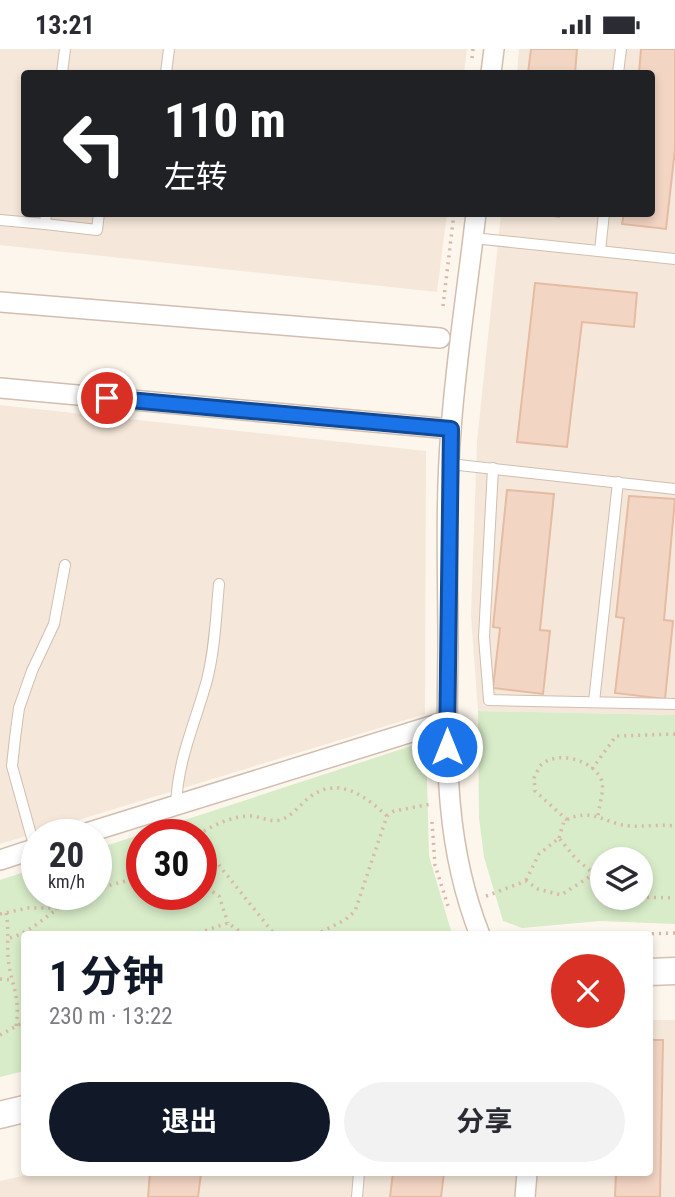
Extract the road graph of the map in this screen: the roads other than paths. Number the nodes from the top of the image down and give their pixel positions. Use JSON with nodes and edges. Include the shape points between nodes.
{"nodes":[{"id":1,"x":65,"y":49,"type":"edge"},
{"id":2,"x":169,"y":49,"type":"edge"},
{"id":3,"x":494,"y":49,"type":"edge"},
{"id":4,"x":621,"y":49,"type":"edge"},
{"id":5,"x":62,"y":70,"type":"edge"},
{"id":6,"x":166,"y":70,"type":"edge"},
{"id":7,"x":491,"y":70,"type":"edge"},
{"id":8,"x":618,"y":70,"type":"edge"},
{"id":9,"x":99,"y":217,"type":"edge"},
{"id":10,"x":476,"y":217,"type":"edge"},
{"id":11,"x":604,"y":217,"type":"edge"},
{"id":12,"x":46,"y":219,"type":"edge"},
{"id":13,"x":0,"y":220,"type":"edge"},
{"id":14,"x":474,"y":238,"type":"junction"},
{"id":15,"x":600,"y":251,"type":"junction"},
{"id":16,"x":675,"y":258,"type":"edge"},
{"id":17,"x":0,"y":302,"type":"edge"},
{"id":18,"x":440,"y":338,"type":"dead end"},
{"id":19,"x":0,"y":388,"type":"edge"},
{"id":20,"x":451,"y":429,"type":"junction"},
{"id":21,"x":450,"y":464,"type":"junction"},
{"id":22,"x":493,"y":468,"type":"junction"},
{"id":23,"x":618,"y":482,"type":"junction"},
{"id":24,"x":675,"y":489,"type":"edge"},
{"id":25,"x":65,"y":565,"type":"dead end"},
{"id":26,"x":219,"y":584,"type":"dead end"},
{"id":27,"x":594,"y":702,"type":"junction"},
{"id":28,"x":675,"y":704,"type":"edge"},
{"id":29,"x":447,"y":721,"type":"junction"},
{"id":30,"x":176,"y":805,"type":"junction"},
{"id":31,"x":28,"y":819,"type":"edge"},
{"id":32,"x":112,"y":825,"type":"edge"},
{"id":33,"x":21,"y":853,"type":"edge"},
{"id":34,"x":0,"y":860,"type":"edge"},
{"id":35,"x":478,"y":931,"type":"edge"},
{"id":36,"x":653,"y":955,"type":"edge"},
{"id":37,"x":675,"y":955,"type":"edge"},
{"id":38,"x":675,"y":971,"type":"edge"},
{"id":39,"x":653,"y":972,"type":"edge"},
{"id":40,"x":21,"y":1110,"type":"edge"},
{"id":41,"x":0,"y":1115,"type":"edge"},
{"id":42,"x":21,"y":1127,"type":"edge"},
{"id":43,"x":0,"y":1132,"type":"edge"},
{"id":44,"x":359,"y":1176,"type":"edge"},
{"id":45,"x":527,"y":1176,"type":"edge"},
{"id":46,"x":357,"y":1197,"type":"edge"},
{"id":47,"x":525,"y":1197,"type":"edge"}],
"edges":[{"from":1,"to":5,"type":"lane"},
{"from":2,"to":6,"type":"lane"},
{"from":3,"to":7,"type":"street"},
{"from":4,"to":8,"type":"lane"},
{"from":9,"to":12,"type":"lane","via":[[97,230]]},
{"from":10,"to":14,"type":"street"},
{"from":11,"to":15,"type":"lane"},
{"from":12,"to":13,"type":"lane"},
{"from":14,"to":15,"type":"lane"},
{"from":14,"to":20,"type":"street"},
{"from":15,"to":16,"type":"lane"},
{"from":17,"to":18,"type":"street"},
{"from":19,"to":20,"type":"street"},
{"from":20,"to":21,"type":"street"},
{"from":21,"to":22,"type":"lane"},
{"from":21,"to":29,"type":"street"},
{"from":22,"to":23,"type":"lane"},
{"from":22,"to":27,"type":"lane","via":[[484,637],[489,700]]},
{"from":23,"to":24,"type":"lane"},
{"from":23,"to":27,"type":"lane"},
{"from":25,"to":31,"type":"lane","via":[[54,624],[19,708],[12,766]]},
{"from":26,"to":30,"type":"lane","via":[[214,645],[177,772]]},
{"from":27,"to":28,"type":"lane"},
{"from":29,"to":30,"type":"street"},
{"from":29,"to":35,"type":"street","via":[[454,852]]},
{"from":30,"to":32,"type":"street"},
{"from":33,"to":34,"type":"street"},
{"from":36,"to":37,"type":"street"},
{"from":38,"to":39,"type":"street"},
{"from":40,"to":41,"type":"street"},
{"from":42,"to":43,"type":"street"},
{"from":44,"to":46,"type":"lane"},
{"from":45,"to":47,"type":"street"}]}
